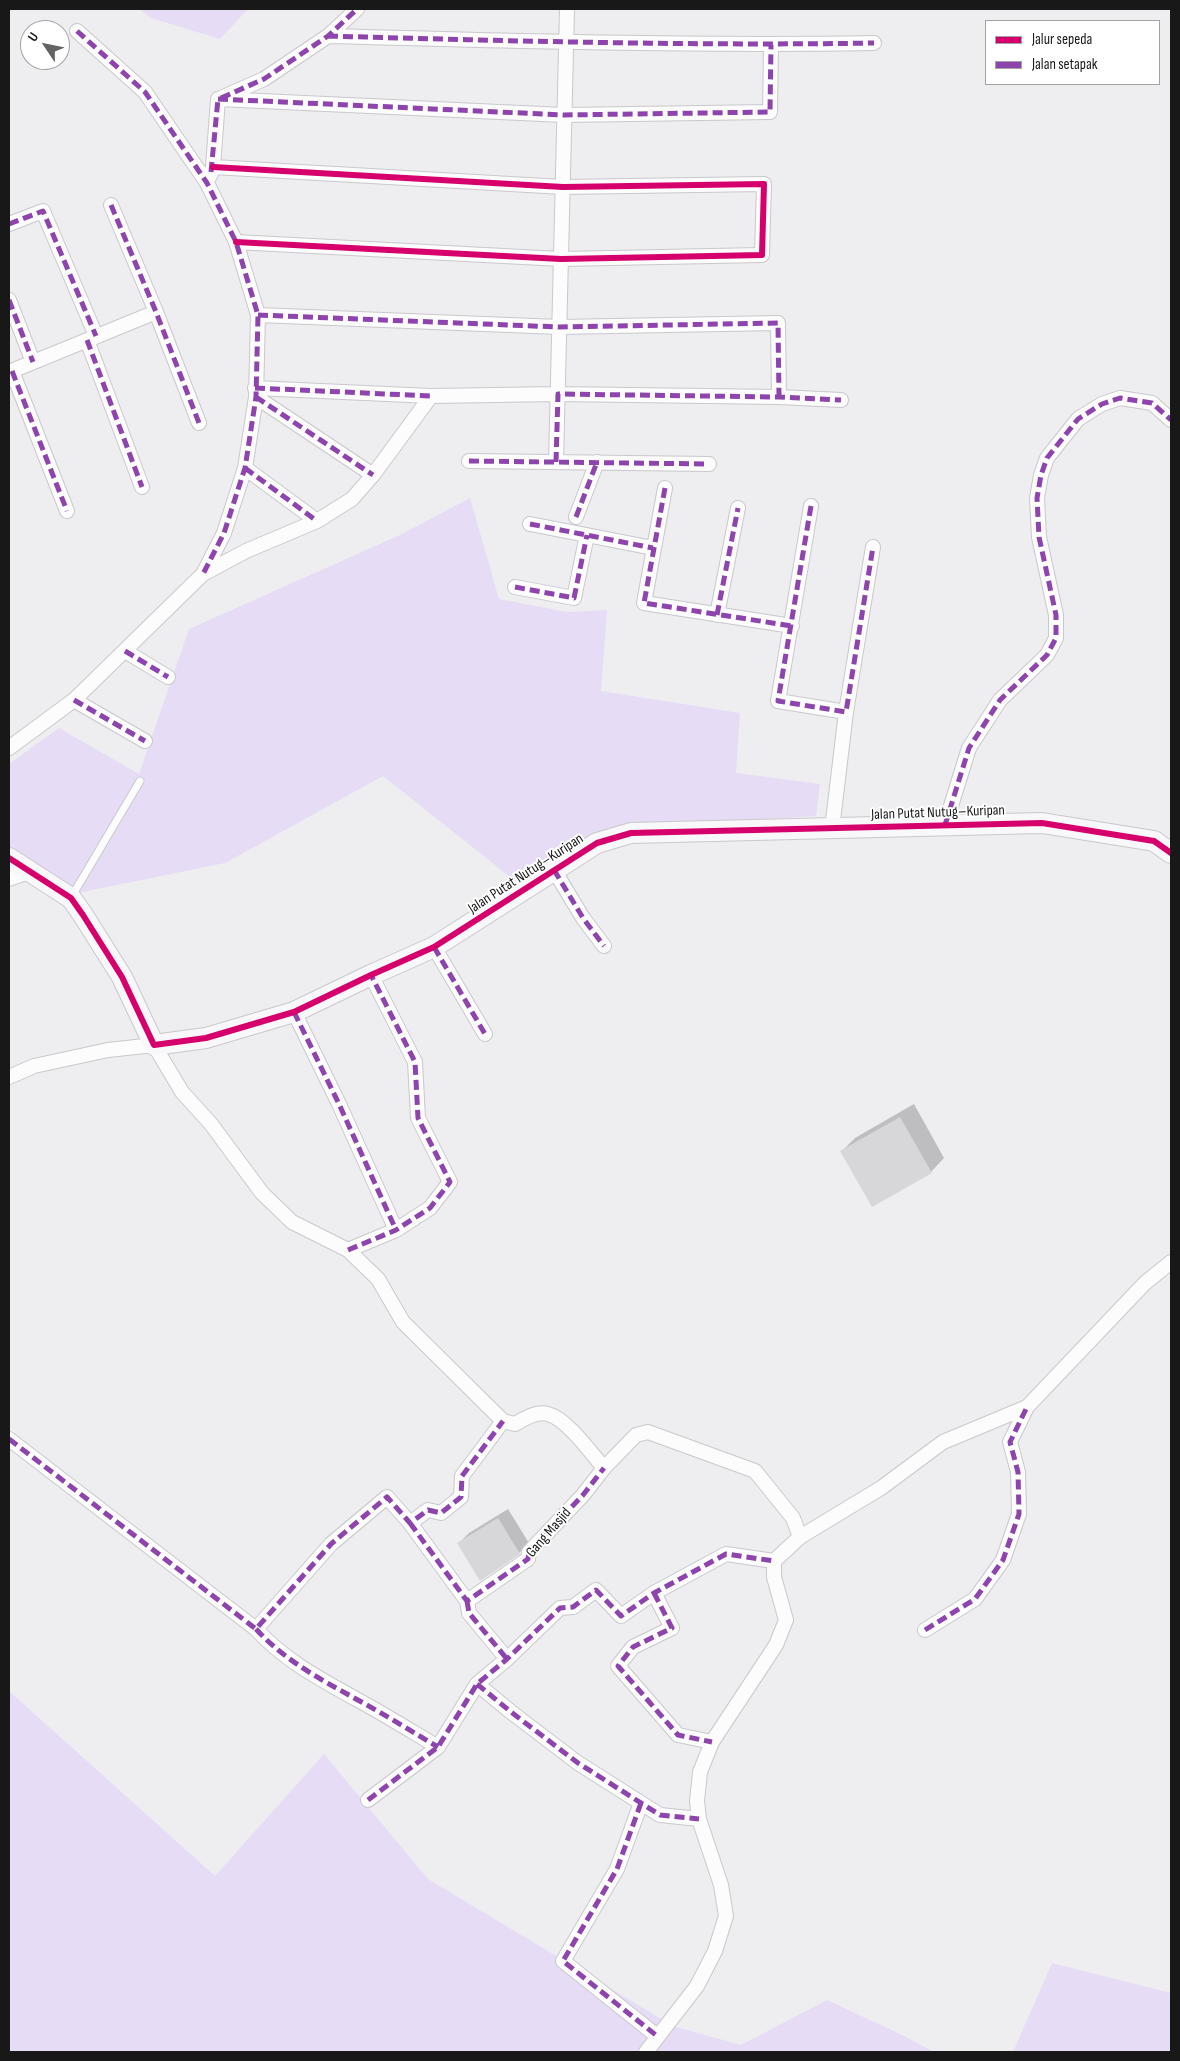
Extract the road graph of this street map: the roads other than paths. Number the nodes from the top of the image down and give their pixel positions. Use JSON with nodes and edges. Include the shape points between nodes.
{"nodes":[{"id":1,"x":357,"y":9,"type":"edge"},
{"id":2,"x":566,"y":9,"type":"edge"},
{"id":3,"x":77,"y":32,"type":"dead end"},
{"id":4,"x":328,"y":36,"type":"junction"},
{"id":5,"x":566,"y":43,"type":"junction"},
{"id":6,"x":874,"y":43,"type":"dead end"},
{"id":7,"x":772,"y":45,"type":"junction"},
{"id":8,"x":218,"y":99,"type":"junction"},
{"id":9,"x":564,"y":115,"type":"junction"},
{"id":10,"x":213,"y":167,"type":"junction"},
{"id":11,"x":207,"y":184,"type":"junction"},
{"id":12,"x":563,"y":187,"type":"junction"},
{"id":13,"x":111,"y":204,"type":"dead end"},
{"id":14,"x":9,"y":224,"type":"edge"},
{"id":15,"x":236,"y":242,"type":"junction"},
{"id":16,"x":561,"y":259,"type":"junction"},
{"id":17,"x":9,"y":300,"type":"edge"},
{"id":18,"x":156,"y":312,"type":"junction"},
{"id":19,"x":258,"y":314,"type":"junction"},
{"id":20,"x":560,"y":327,"type":"junction"},
{"id":21,"x":91,"y":338,"type":"junction"},
{"id":22,"x":33,"y":362,"type":"junction"},
{"id":23,"x":11,"y":372,"type":"edge"},
{"id":24,"x":256,"y":392,"type":"junction"},
{"id":25,"x":558,"y":394,"type":"junction"},
{"id":26,"x":431,"y":396,"type":"junction"},
{"id":27,"x":779,"y":396,"type":"junction"},
{"id":28,"x":840,"y":400,"type":"dead end"},
{"id":29,"x":1171,"y":420,"type":"edge"},
{"id":30,"x":199,"y":423,"type":"dead end"},
{"id":31,"x":469,"y":461,"type":"dead end"},
{"id":32,"x":556,"y":462,"type":"junction"},
{"id":33,"x":597,"y":462,"type":"junction"},
{"id":34,"x":709,"y":464,"type":"dead end"},
{"id":35,"x":245,"y":468,"type":"junction"},
{"id":36,"x":373,"y":475,"type":"junction"},
{"id":37,"x":142,"y":487,"type":"dead end"},
{"id":38,"x":666,"y":488,"type":"dead end"},
{"id":39,"x":811,"y":506,"type":"dead end"},
{"id":40,"x":738,"y":508,"type":"dead end"},
{"id":41,"x":67,"y":511,"type":"dead end"},
{"id":42,"x":576,"y":517,"type":"dead end"},
{"id":43,"x":317,"y":521,"type":"junction"},
{"id":44,"x":530,"y":524,"type":"dead end"},
{"id":45,"x":587,"y":536,"type":"junction"},
{"id":46,"x":874,"y":547,"type":"dead end"},
{"id":47,"x":653,"y":548,"type":"junction"},
{"id":48,"x":203,"y":574,"type":"junction"},
{"id":49,"x":515,"y":588,"type":"dead end"},
{"id":50,"x":717,"y":615,"type":"junction"},
{"id":51,"x":792,"y":626,"type":"junction"},
{"id":52,"x":125,"y":650,"type":"junction"},
{"id":53,"x":168,"y":677,"type":"dead end"},
{"id":54,"x":74,"y":700,"type":"junction"},
{"id":55,"x":846,"y":712,"type":"junction"},
{"id":56,"x":145,"y":741,"type":"dead end"},
{"id":57,"x":9,"y":748,"type":"edge"},
{"id":58,"x":140,"y":781,"type":"dead end"},
{"id":59,"x":945,"y":826,"type":"junction"},
{"id":60,"x":832,"y":829,"type":"junction"},
{"id":61,"x":1171,"y":853,"type":"edge"},
{"id":62,"x":9,"y":858,"type":"edge"},
{"id":63,"x":554,"y":870,"type":"junction"},
{"id":64,"x":29,"y":872,"type":"junction"},
{"id":65,"x":9,"y":879,"type":"edge"},
{"id":66,"x":71,"y":898,"type":"junction"},
{"id":67,"x":604,"y":946,"type":"dead end"},
{"id":68,"x":434,"y":947,"type":"junction"},
{"id":69,"x":371,"y":975,"type":"junction"},
{"id":70,"x":294,"y":1012,"type":"junction"},
{"id":71,"x":485,"y":1034,"type":"dead end"},
{"id":72,"x":154,"y":1045,"type":"junction"},
{"id":73,"x":9,"y":1078,"type":"edge"},
{"id":74,"x":396,"y":1230,"type":"junction"},
{"id":75,"x":348,"y":1250,"type":"junction"},
{"id":76,"x":1171,"y":1262,"type":"edge"},
{"id":77,"x":1028,"y":1407,"type":"junction"},
{"id":78,"x":503,"y":1421,"type":"junction"},
{"id":79,"x":9,"y":1439,"type":"edge"},
{"id":80,"x":604,"y":1468,"type":"junction"},
{"id":81,"x":410,"y":1523,"type":"junction"},
{"id":82,"x":800,"y":1537,"type":"junction"},
{"id":83,"x":774,"y":1561,"type":"junction"},
{"id":84,"x":654,"y":1593,"type":"junction"},
{"id":85,"x":467,"y":1601,"type":"junction"},
{"id":86,"x":256,"y":1629,"type":"junction"},
{"id":87,"x":925,"y":1630,"type":"dead end"},
{"id":88,"x":507,"y":1660,"type":"junction"},
{"id":89,"x":477,"y":1684,"type":"junction"},
{"id":90,"x":712,"y":1742,"type":"junction"},
{"id":91,"x":438,"y":1747,"type":"junction"},
{"id":92,"x":368,"y":1800,"type":"dead end"},
{"id":93,"x":641,"y":1803,"type":"junction"},
{"id":94,"x":699,"y":1818,"type":"junction"},
{"id":95,"x":657,"y":2036,"type":"junction"},
{"id":96,"x":646,"y":2052,"type":"edge"}],
"edges":[{"from":1,"to":4,"type":"street"},
{"from":2,"to":5,"type":"street"},
{"from":3,"to":11,"type":"street","via":[[145,92]]},
{"from":4,"to":5,"type":"street"},
{"from":4,"to":8,"type":"street","via":[[264,79]]},
{"from":5,"to":7,"type":"street"},
{"from":5,"to":9,"type":"street"},
{"from":6,"to":7,"type":"street"},
{"from":7,"to":9,"type":"street","via":[[770,112]]},
{"from":8,"to":9,"type":"street"},
{"from":8,"to":10,"type":"street"},
{"from":9,"to":12,"type":"street"},
{"from":10,"to":11,"type":"street"},
{"from":10,"to":12,"type":"street"},
{"from":11,"to":15,"type":"street"},
{"from":12,"to":16,"type":"street"},
{"from":12,"to":16,"type":"street","via":[[764,184],[762,255]]},
{"from":13,"to":18,"type":"street"},
{"from":14,"to":21,"type":"street","via":[[43,211]]},
{"from":15,"to":16,"type":"street"},
{"from":15,"to":19,"type":"street"},
{"from":16,"to":20,"type":"street"},
{"from":17,"to":22,"type":"street"},
{"from":18,"to":21,"type":"street"},
{"from":18,"to":30,"type":"street"},
{"from":19,"to":20,"type":"street"},
{"from":19,"to":24,"type":"street"},
{"from":20,"to":25,"type":"street"},
{"from":20,"to":27,"type":"street","via":[[778,323]]},
{"from":21,"to":22,"type":"street"},
{"from":21,"to":37,"type":"street"},
{"from":22,"to":23,"type":"street"},
{"from":23,"to":41,"type":"street"},
{"from":24,"to":26,"type":"street"},
{"from":24,"to":35,"type":"street"},
{"from":24,"to":36,"type":"street"},
{"from":25,"to":26,"type":"street"},
{"from":25,"to":27,"type":"street"},
{"from":25,"to":32,"type":"street"},
{"from":26,"to":36,"type":"street"},
{"from":27,"to":28,"type":"street"},
{"from":29,"to":59,"type":"street","via":[[1152,402],[1120,398],[1102,404],[1078,419],[1047,458],[1037,498],[1039,537],[1056,615],[1056,638],[1047,655],[1000,700],[969,748]]},
{"from":31,"to":32,"type":"street"},
{"from":32,"to":33,"type":"street"},
{"from":33,"to":34,"type":"street"},
{"from":33,"to":42,"type":"street"},
{"from":35,"to":43,"type":"street"},
{"from":35,"to":48,"type":"street","via":[[224,533]]},
{"from":36,"to":43,"type":"street","via":[[352,499]]},
{"from":38,"to":47,"type":"street"},
{"from":39,"to":51,"type":"street"},
{"from":40,"to":50,"type":"street"},
{"from":43,"to":48,"type":"street"},
{"from":44,"to":45,"type":"street"},
{"from":45,"to":47,"type":"street"},
{"from":45,"to":49,"type":"street","via":[[574,598]]},
{"from":46,"to":55,"type":"street"},
{"from":47,"to":50,"type":"street","via":[[644,603]]},
{"from":48,"to":52,"type":"street"},
{"from":50,"to":51,"type":"street"},
{"from":51,"to":55,"type":"street","via":[[778,701]]},
{"from":52,"to":53,"type":"street"},
{"from":52,"to":54,"type":"street"},
{"from":54,"to":56,"type":"street"},
{"from":54,"to":57,"type":"street"},
{"from":55,"to":60,"type":"street"},
{"from":58,"to":66,"type":"lane"},
{"from":59,"to":60,"type":"street","name":"Jalan Putat Nutug–Kuripan"},
{"from":59,"to":61,"type":"street","name":"Jalan Putat Nutug–Kuripan","via":[[1042,823],[1154,841]]},
{"from":60,"to":63,"type":"street","name":"Jalan Putat Nutug–Kuripan","via":[[631,834],[597,843]]},
{"from":62,"to":64,"type":"street"},
{"from":63,"to":67,"type":"street","via":[[582,918]]},
{"from":63,"to":68,"type":"street","name":"Jalan Putat Nutug–Kuripan"},
{"from":64,"to":65,"type":"street"},
{"from":64,"to":66,"type":"street"},
{"from":66,"to":72,"type":"street","via":[[122,977]]},
{"from":68,"to":69,"type":"street","name":"Jalan Putat Nutug–Kuripan"},
{"from":68,"to":71,"type":"street"},
{"from":69,"to":70,"type":"street","name":"Jalan Putat Nutug–Kuripan"},
{"from":69,"to":74,"type":"street","via":[[415,1062],[418,1118],[450,1182],[430,1208]]},
{"from":70,"to":72,"type":"street","name":"Jalan Putat Nutug–Kuripan","via":[[206,1038]]},
{"from":70,"to":74,"type":"street"},
{"from":72,"to":73,"type":"street","via":[[108,1050],[34,1066]]},
{"from":72,"to":75,"type":"street","via":[[182,1092],[211,1124],[262,1193],[292,1222]]},
{"from":74,"to":75,"type":"street"},
{"from":75,"to":78,"type":"street","via":[[378,1279],[403,1322]]},
{"from":76,"to":77,"type":"street","via":[[1145,1283]]},
{"from":77,"to":82,"type":"street","via":[[943,1442],[881,1488]]},
{"from":77,"to":87,"type":"street","via":[[1010,1442],[1018,1472],[1019,1514],[1004,1560],[974,1599]]},
{"from":78,"to":80,"type":"street","via":[[514,1424],[534,1414],[548,1414],[564,1424]]},
{"from":78,"to":81,"type":"street","via":[[462,1476],[461,1497],[441,1513],[428,1510]]},
{"from":79,"to":86,"type":"street"},
{"from":80,"to":82,"type":"street","name":"Gang Masjid","via":[[636,1435],[648,1432],[755,1471],[792,1518]]},
{"from":80,"to":85,"type":"street","name":"Gang Masjid","via":[[529,1552],[528,1559]]},
{"from":81,"to":85,"type":"street"},
{"from":81,"to":86,"type":"street","via":[[387,1497],[331,1544]]},
{"from":82,"to":83,"type":"street"},
{"from":83,"to":84,"type":"street","via":[[726,1554]]},
{"from":83,"to":90,"type":"street","via":[[774,1577],[786,1620],[776,1645]]},
{"from":84,"to":88,"type":"street","via":[[621,1616],[596,1590],[573,1607],[560,1608]]},
{"from":84,"to":90,"type":"street","via":[[672,1628],[633,1647],[618,1666],[678,1735]]},
{"from":85,"to":88,"type":"street","via":[[469,1613]]},
{"from":86,"to":91,"type":"street","via":[[309,1674]]},
{"from":88,"to":89,"type":"street"},
{"from":89,"to":91,"type":"street"},
{"from":89,"to":93,"type":"street","via":[[578,1762]]},
{"from":90,"to":94,"type":"street","via":[[700,1772]]},
{"from":91,"to":92,"type":"street"},
{"from":93,"to":94,"type":"street","via":[[660,1815]]},
{"from":93,"to":95,"type":"street","via":[[617,1869],[563,1961]]},
{"from":94,"to":95,"type":"street","via":[[721,1885],[726,1916],[715,1951],[697,1986]]},
{"from":95,"to":96,"type":"street"}]}
